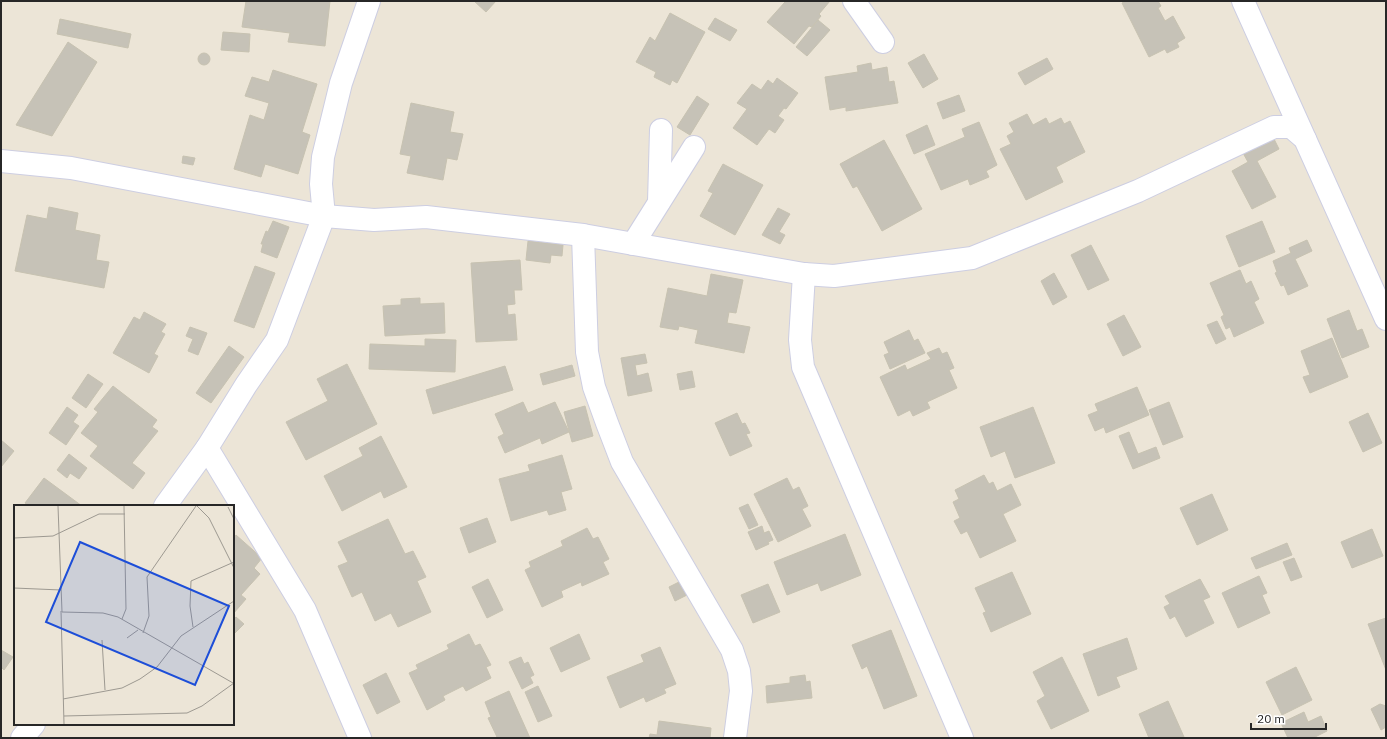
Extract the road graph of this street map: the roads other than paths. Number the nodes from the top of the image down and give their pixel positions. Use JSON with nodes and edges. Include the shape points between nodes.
{"nodes":[{"id":1,"x":369,"y":1,"type":"edge"},
{"id":2,"x":854,"y":1,"type":"edge"},
{"id":3,"x":1243,"y":1,"type":"edge"},
{"id":4,"x":883,"y":42,"type":"dead end"},
{"id":5,"x":661,"y":130,"type":"dead end"},
{"id":6,"x":1305,"y":139,"type":"junction"},
{"id":7,"x":694,"y":147,"type":"dead end"},
{"id":8,"x":1,"y":161,"type":"edge"},
{"id":9,"x":658,"y":203,"type":"junction"},
{"id":10,"x":324,"y":216,"type":"junction"},
{"id":11,"x":584,"y":235,"type":"junction"},
{"id":12,"x":633,"y":244,"type":"junction"},
{"id":13,"x":804,"y":274,"type":"junction"},
{"id":14,"x":1381,"y":298,"type":"edge"},
{"id":15,"x":1386,"y":319,"type":"edge"},
{"id":16,"x":207,"y":448,"type":"junction"},
{"id":17,"x":166,"y":505,"type":"edge"},
{"id":18,"x":33,"y":725,"type":"edge"},
{"id":19,"x":22,"y":738,"type":"edge"},
{"id":20,"x":360,"y":738,"type":"edge"},
{"id":21,"x":735,"y":738,"type":"edge"},
{"id":22,"x":962,"y":738,"type":"edge"}],
"edges":[{"from":1,"to":10,"type":"street","via":[[340,83],[323,157],[321,184]]},
{"from":2,"to":4,"type":"street"},
{"from":3,"to":6,"type":"street"},
{"from":5,"to":9,"type":"street"},
{"from":6,"to":13,"type":"street","via":[[1291,127],[1274,127],[1138,190],[972,258],[834,276]]},
{"from":6,"to":14,"type":"street"},
{"from":7,"to":9,"type":"street"},
{"from":8,"to":10,"type":"street","via":[[71,168]]},
{"from":9,"to":12,"type":"street"},
{"from":10,"to":11,"type":"street","via":[[374,220],[426,217]]},
{"from":10,"to":16,"type":"street","via":[[277,340]]},
{"from":11,"to":12,"type":"street"},
{"from":11,"to":21,"type":"street","via":[[587,352],[594,387],[622,462],[732,650],[739,670],[741,691]]},
{"from":12,"to":13,"type":"street"},
{"from":13,"to":22,"type":"street","via":[[800,340],[803,366]]},
{"from":14,"to":15,"type":"street"},
{"from":16,"to":17,"type":"street"},
{"from":16,"to":20,"type":"street","via":[[305,610]]},
{"from":18,"to":19,"type":"street"}]}
